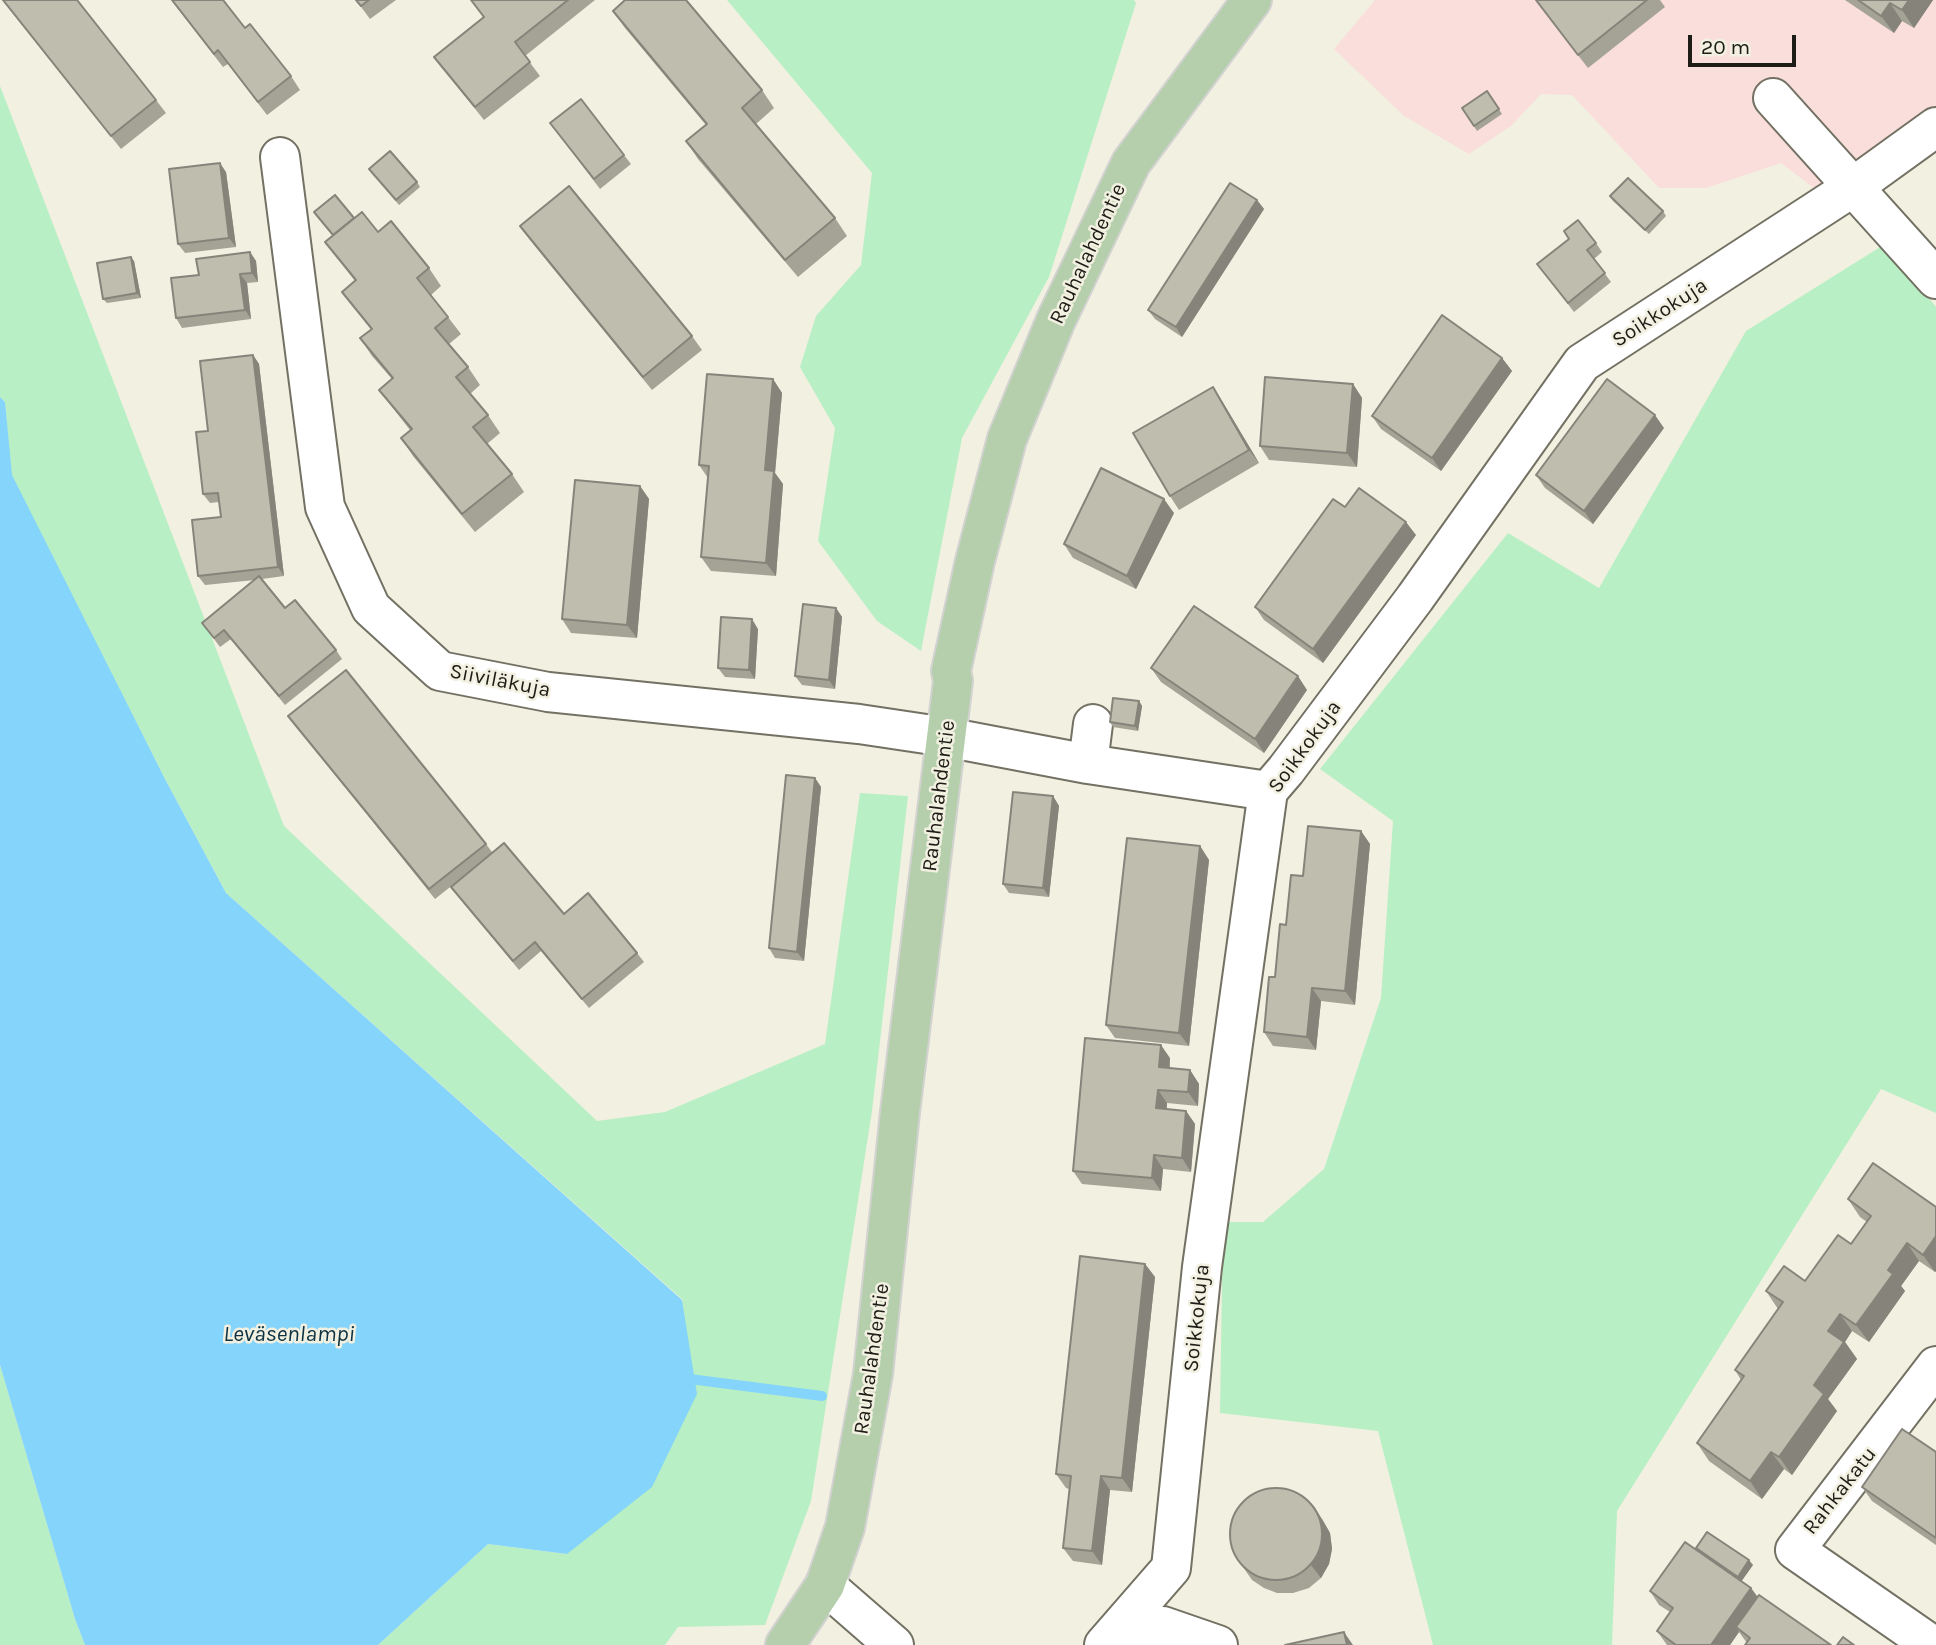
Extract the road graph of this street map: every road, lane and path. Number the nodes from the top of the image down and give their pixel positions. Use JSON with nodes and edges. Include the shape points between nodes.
{"nodes":[{"id":1,"x":1252,"y":0,"type":"edge"},
{"id":2,"x":1773,"y":98,"type":"dead end"},
{"id":3,"x":1936,"y":127,"type":"edge"},
{"id":4,"x":281,"y":157,"type":"dead end"},
{"id":5,"x":1853,"y":187,"type":"junction"},
{"id":6,"x":1936,"y":279,"type":"edge"},
{"id":7,"x":1093,"y":724,"type":"dead end"},
{"id":8,"x":946,"y":737,"type":"junction"},
{"id":9,"x":1088,"y":764,"type":"junction"},
{"id":10,"x":1268,"y":791,"type":"junction"},
{"id":11,"x":1936,"y":1366,"type":"edge"},
{"id":12,"x":825,"y":1585,"type":"junction"},
{"id":13,"x":1112,"y":1635,"type":"edge"},
{"id":14,"x":785,"y":1645,"type":"edge"},
{"id":15,"x":894,"y":1645,"type":"edge"},
{"id":16,"x":1218,"y":1645,"type":"edge"},
{"id":17,"x":1932,"y":1645,"type":"edge"}],
"edges":[{"from":1,"to":8,"type":"main road","name":"Rauhalahdentie","via":[[1132,163],[1056,320],[1007,439],[951,671]]},
{"from":2,"to":5,"type":"street"},
{"from":3,"to":5,"type":"street","name":"Soikkokuja"},
{"from":4,"to":8,"type":"street","name":"Siiviläkuja","via":[[325,507],[371,608],[440,671],[548,692]]},
{"from":5,"to":6,"type":"street"},
{"from":5,"to":10,"type":"street","name":"Soikkokuja","via":[[1582,363],[1407,608]]},
{"from":7,"to":9,"type":"street"},
{"from":8,"to":9,"type":"street","name":"Siiviläkuja"},
{"from":8,"to":12,"type":"main road","name":"Rauhalahdentie","via":[[873,1374],[845,1527]]},
{"from":9,"to":10,"type":"street","name":"Siiviläkuja"},
{"from":10,"to":13,"type":"street","name":"Soikkokuja","via":[[1202,1267],[1171,1568]]},
{"from":11,"to":17,"type":"street","name":"Rahkakatu","via":[[1795,1550]]},
{"from":12,"to":14,"type":"main road","name":"Rauhalahdentie"},
{"from":12,"to":15,"type":"street"},
{"from":13,"to":16,"type":"street","via":[[1163,1626]]}]}
